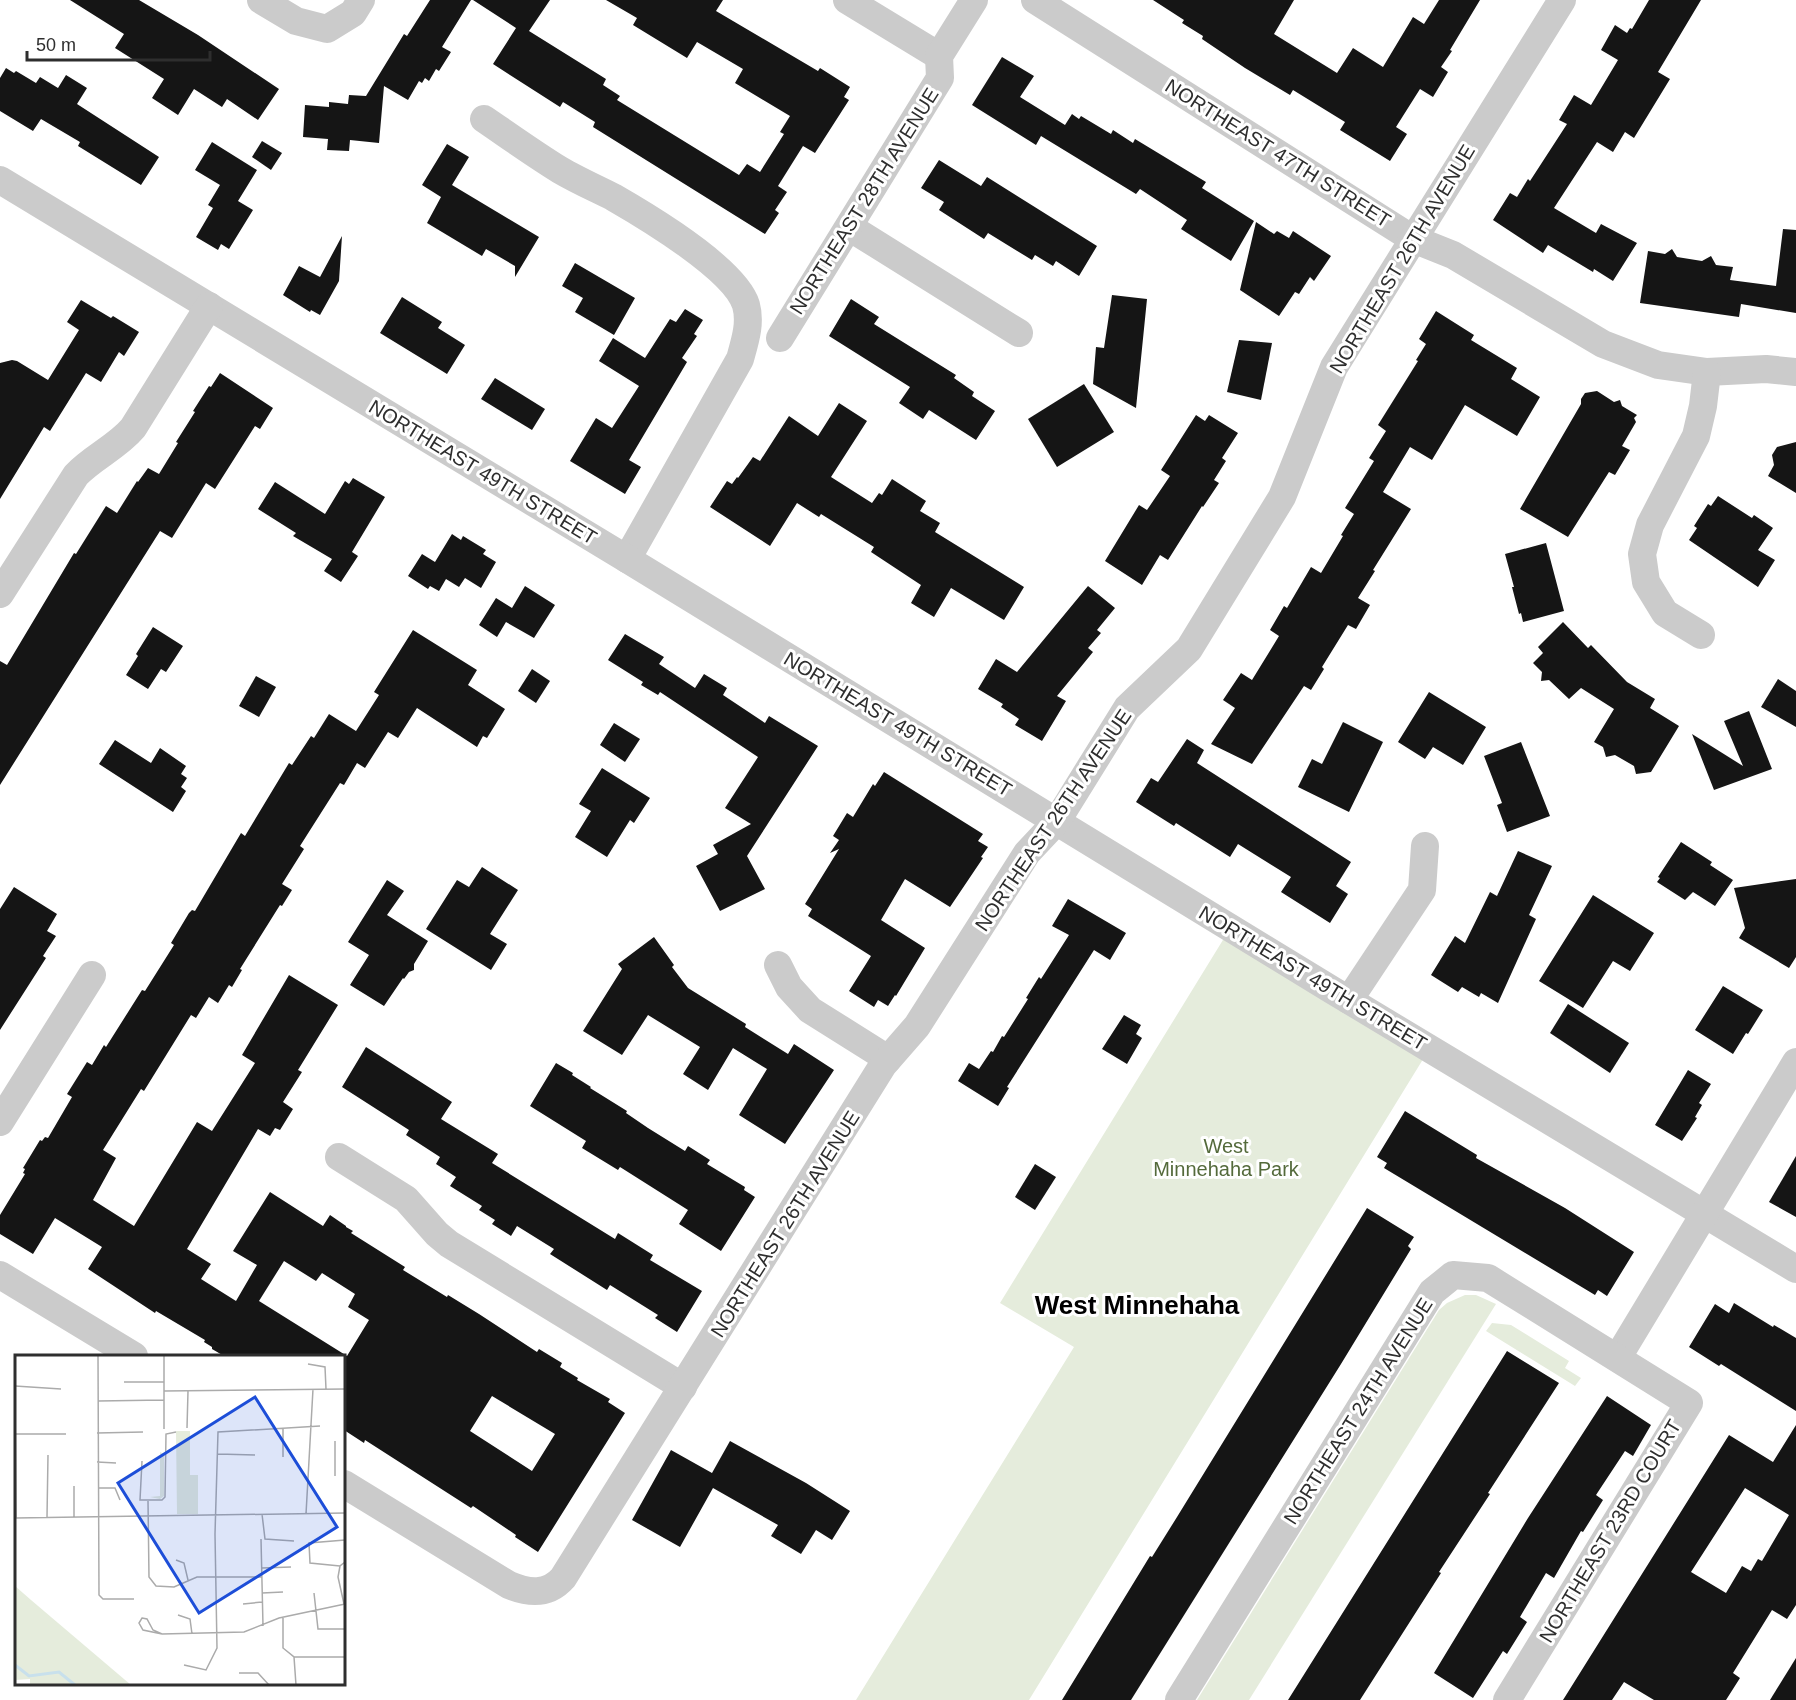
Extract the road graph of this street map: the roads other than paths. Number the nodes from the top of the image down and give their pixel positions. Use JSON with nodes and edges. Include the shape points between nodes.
{"nodes":[{"id":1,"x":261,"y":0,"type":"edge"},
{"id":2,"x":361,"y":0,"type":"edge"},
{"id":3,"x":847,"y":0,"type":"edge"},
{"id":4,"x":974,"y":0,"type":"edge"},
{"id":5,"x":1035,"y":0,"type":"edge"},
{"id":6,"x":1562,"y":0,"type":"edge"},
{"id":7,"x":939,"y":56,"type":"junction"},
{"id":8,"x":484,"y":119,"type":"dead end"},
{"id":9,"x":0,"y":180,"type":"edge"},
{"id":10,"x":849,"y":227,"type":"junction"},
{"id":11,"x":1413,"y":239,"type":"junction"},
{"id":12,"x":210,"y":306,"type":"junction"},
{"id":13,"x":1019,"y":333,"type":"dead end"},
{"id":14,"x":780,"y":338,"type":"dead end"},
{"id":15,"x":1707,"y":372,"type":"junction"},
{"id":16,"x":1796,"y":372,"type":"edge"},
{"id":17,"x":627,"y":559,"type":"junction"},
{"id":18,"x":0,"y":594,"type":"edge"},
{"id":19,"x":1701,"y":635,"type":"dead end"},
{"id":20,"x":1057,"y":821,"type":"junction"},
{"id":21,"x":1425,"y":846,"type":"dead end"},
{"id":22,"x":778,"y":965,"type":"dead end"},
{"id":23,"x":92,"y":975,"type":"dead end"},
{"id":24,"x":1349,"y":1000,"type":"junction"},
{"id":25,"x":888,"y":1059,"type":"junction"},
{"id":26,"x":1796,"y":1062,"type":"edge"},
{"id":27,"x":0,"y":1122,"type":"edge"},
{"id":28,"x":339,"y":1157,"type":"dead end"},
{"id":29,"x":1705,"y":1214,"type":"junction"},
{"id":30,"x":1796,"y":1269,"type":"edge"},
{"id":31,"x":0,"y":1275,"type":"edge"},
{"id":32,"x":132,"y":1355,"type":"edge"},
{"id":33,"x":1618,"y":1357,"type":"junction"},
{"id":34,"x":683,"y":1387,"type":"junction"},
{"id":35,"x":345,"y":1485,"type":"edge"},
{"id":36,"x":1179,"y":1700,"type":"edge"},
{"id":37,"x":1507,"y":1700,"type":"edge"}],
"edges":[{"from":1,"to":2,"type":"street","via":[[296,21],[327,28],[352,13]]},
{"from":3,"to":7,"type":"street"},
{"from":4,"to":7,"type":"street","name":"NORTHEAST 28TH AVENUE"},
{"from":5,"to":11,"type":"street","name":"NORTHEAST 47TH STREET"},
{"from":6,"to":11,"type":"street","name":"NORTHEAST 26TH AVENUE"},
{"from":7,"to":10,"type":"street","name":"NORTHEAST 28TH AVENUE","via":[[940,78]]},
{"from":8,"to":17,"type":"street","via":[[561,170],[662,228],[736,286],[746,306],[748,334],[740,358]]},
{"from":9,"to":12,"type":"street","name":"NORTHEAST 49TH STREET"},
{"from":10,"to":13,"type":"street"},
{"from":10,"to":14,"type":"street","name":"NORTHEAST 28TH AVENUE"},
{"from":11,"to":15,"type":"street","name":"NORTHEAST 47TH STREET","via":[[1453,255],[1603,344],[1658,365]]},
{"from":11,"to":20,"type":"street","name":"NORTHEAST 26TH AVENUE","via":[[1334,367],[1282,497],[1189,649],[1127,708]]},
{"from":12,"to":17,"type":"street","name":"NORTHEAST 49TH STREET"},
{"from":12,"to":18,"type":"street","via":[[133,428],[76,475]]},
{"from":15,"to":16,"type":"street","name":"NORTHEAST 47TH STREET"},
{"from":15,"to":19,"type":"street","via":[[1696,436],[1650,525],[1642,555],[1646,582],[1665,613]]},
{"from":17,"to":20,"type":"street","name":"NORTHEAST 49TH STREET"},
{"from":20,"to":24,"type":"street","name":"NORTHEAST 49TH STREET"},
{"from":20,"to":25,"type":"street","name":"NORTHEAST 26TH AVENUE","via":[[1027,853],[917,1026]]},
{"from":21,"to":24,"type":"street","via":[[1422,890]]},
{"from":22,"to":25,"type":"street","via":[[789,987],[810,1010]]},
{"from":23,"to":27,"type":"street"},
{"from":24,"to":29,"type":"street","name":"NORTHEAST 49TH STREET"},
{"from":25,"to":34,"type":"street","name":"NORTHEAST 26TH AVENUE"},
{"from":26,"to":29,"type":"street"},
{"from":28,"to":34,"type":"street","via":[[406,1199],[449,1244]]},
{"from":29,"to":30,"type":"street","name":"NORTHEAST 49TH STREET"},
{"from":29,"to":33,"type":"street"},
{"from":31,"to":32,"type":"street"},
{"from":33,"to":36,"type":"street","name":"NORTHEAST 24TH AVENUE","via":[[1488,1278],[1453,1275],[1432,1292]]},
{"from":33,"to":37,"type":"street","name":"NORTHEAST 23RD COURT","via":[[1689,1403]]},
{"from":34,"to":35,"type":"street","name":"NORTHEAST 26TH AVENUE","via":[[563,1578],[554,1587],[537,1592],[509,1585]]}]}
